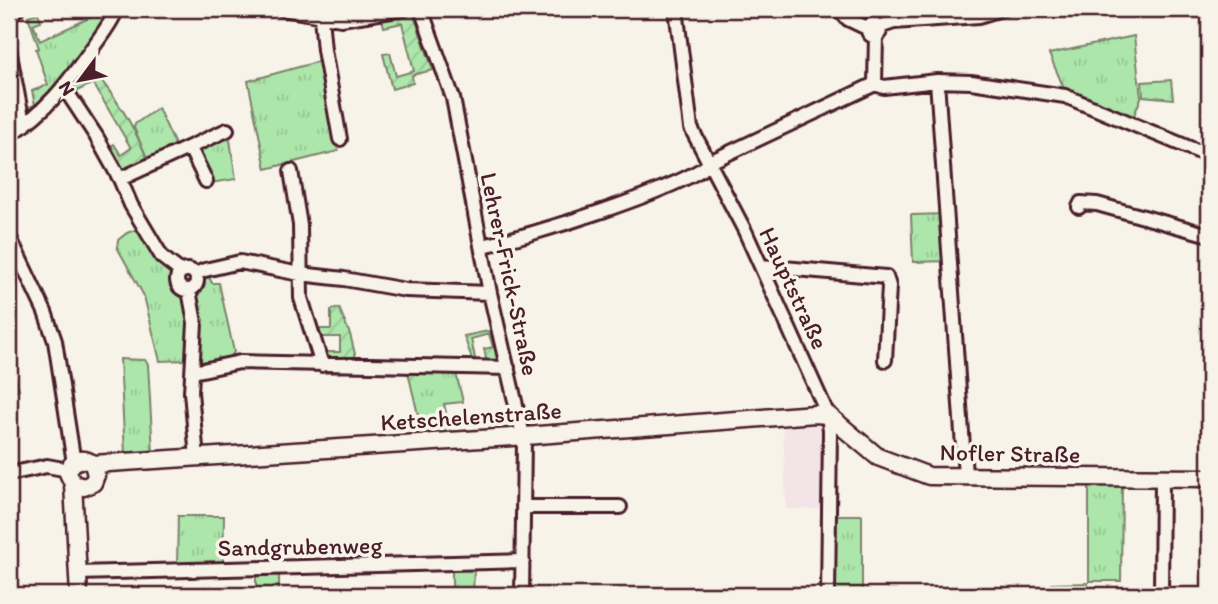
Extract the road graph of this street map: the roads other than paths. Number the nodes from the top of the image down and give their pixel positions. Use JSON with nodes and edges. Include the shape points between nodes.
{"nodes":[{"id":1,"x":18,"y":9,"type":"edge"},
{"id":2,"x":117,"y":9,"type":"edge"},
{"id":3,"x":282,"y":9,"type":"edge"},
{"id":4,"x":404,"y":9,"type":"edge"},
{"id":5,"x":421,"y":9,"type":"edge"},
{"id":6,"x":676,"y":9,"type":"edge"},
{"id":7,"x":839,"y":9,"type":"edge"},
{"id":8,"x":1002,"y":9,"type":"edge"},
{"id":9,"x":9,"y":12,"type":"edge"},
{"id":10,"x":321,"y":17,"type":"junction"},
{"id":11,"x":875,"y":30,"type":"junction"},
{"id":12,"x":9,"y":49,"type":"edge"},
{"id":13,"x":937,"y":80,"type":"junction"},
{"id":14,"x":875,"y":84,"type":"junction"},
{"id":15,"x":62,"y":90,"type":"junction"},
{"id":16,"x":26,"y":125,"type":"junction"},
{"id":17,"x":227,"y":130,"type":"dead end"},
{"id":18,"x":9,"y":136,"type":"edge"},
{"id":19,"x":340,"y":139,"type":"dead end"},
{"id":20,"x":190,"y":148,"type":"junction"},
{"id":21,"x":1209,"y":156,"type":"edge"},
{"id":22,"x":709,"y":164,"type":"junction"},
{"id":23,"x":291,"y":171,"type":"dead end"},
{"id":24,"x":120,"y":179,"type":"junction"},
{"id":25,"x":206,"y":181,"type":"dead end"},
{"id":26,"x":1079,"y":207,"type":"dead end"},
{"id":27,"x":1209,"y":235,"type":"edge"},
{"id":28,"x":9,"y":236,"type":"edge"},
{"id":29,"x":481,"y":246,"type":"junction"},
{"id":30,"x":761,"y":266,"type":"junction"},
{"id":31,"x":180,"y":271,"type":"junction"},
{"id":32,"x":195,"y":274,"type":"junction"},
{"id":33,"x":300,"y":274,"type":"junction"},
{"id":34,"x":189,"y":290,"type":"junction"},
{"id":35,"x":490,"y":293,"type":"junction"},
{"id":36,"x":885,"y":360,"type":"dead end"},
{"id":37,"x":322,"y":365,"type":"junction"},
{"id":38,"x":508,"y":368,"type":"junction"},
{"id":39,"x":193,"y":372,"type":"junction"},
{"id":40,"x":828,"y":415,"type":"junction"},
{"id":41,"x":522,"y":436,"type":"junction"},
{"id":42,"x":197,"y":458,"type":"junction"},
{"id":43,"x":82,"y":472,"type":"junction"},
{"id":44,"x":9,"y":474,"type":"edge"},
{"id":45,"x":965,"y":475,"type":"junction"},
{"id":46,"x":1162,"y":477,"type":"junction"},
{"id":47,"x":1209,"y":478,"type":"edge"},
{"id":48,"x":523,"y":507,"type":"junction"},
{"id":49,"x":620,"y":507,"type":"dead end"},
{"id":50,"x":523,"y":561,"type":"junction"},
{"id":51,"x":78,"y":573,"type":"junction"},
{"id":52,"x":79,"y":595,"type":"edge"},
{"id":53,"x":522,"y":595,"type":"edge"},
{"id":54,"x":828,"y":595,"type":"edge"},
{"id":55,"x":1161,"y":595,"type":"edge"}],
"edges":[{"from":1,"to":9,"type":"street"},
{"from":2,"to":15,"type":"street"},
{"from":3,"to":10,"type":"street"},
{"from":4,"to":10,"type":"street","via":[[353,19]]},
{"from":5,"to":29,"type":"street","name":"Lehrer-Frick-Straße","via":[[453,98]]},
{"from":6,"to":22,"type":"street","name":"Hauptstraße","via":[[688,118]]},
{"from":7,"to":11,"type":"street","via":[[848,19]]},
{"from":8,"to":11,"type":"street","via":[[979,16],[894,22]]},
{"from":10,"to":19,"type":"street"},
{"from":11,"to":14,"type":"street"},
{"from":12,"to":16,"type":"street"},
{"from":13,"to":14,"type":"street"},
{"from":13,"to":21,"type":"street","via":[[1065,96]]},
{"from":13,"to":45,"type":"street"},
{"from":14,"to":22,"type":"street"},
{"from":15,"to":16,"type":"street"},
{"from":15,"to":24,"type":"street","via":[[81,112]]},
{"from":16,"to":18,"type":"street"},
{"from":17,"to":20,"type":"street"},
{"from":20,"to":24,"type":"street"},
{"from":20,"to":25,"type":"street"},
{"from":22,"to":29,"type":"street","via":[[662,189]]},
{"from":22,"to":30,"type":"street","name":"Hauptstraße"},
{"from":23,"to":33,"type":"street","via":[[300,225]]},
{"from":24,"to":31,"type":"street","via":[[162,257]]},
{"from":26,"to":27,"type":"street","via":[[1081,203],[1097,204]]},
{"from":28,"to":43,"type":"street","via":[[51,325],[71,438]]},
{"from":29,"to":35,"type":"street","name":"Lehrer-Frick-Straße"},
{"from":30,"to":36,"type":"street","via":[[887,277]]},
{"from":30,"to":40,"type":"street","name":"Hauptstraße"},
{"from":31,"to":32,"type":"street"},
{"from":31,"to":34,"type":"street","via":[[177,284]]},
{"from":32,"to":33,"type":"street","via":[[240,262]]},
{"from":32,"to":34,"type":"street","via":[[196,284]]},
{"from":33,"to":35,"type":"street","via":[[406,290]]},
{"from":33,"to":37,"type":"street","via":[[301,298]]},
{"from":34,"to":39,"type":"street","via":[[195,323]]},
{"from":35,"to":38,"type":"street","name":"Lehrer-Frick-Straße"},
{"from":37,"to":38,"type":"street"},
{"from":37,"to":39,"type":"street","via":[[240,362]]},
{"from":38,"to":41,"type":"street","name":"Lehrer-Frick-Straße"},
{"from":39,"to":42,"type":"street"},
{"from":40,"to":41,"type":"main road","name":"Ketschelenstraße"},
{"from":40,"to":45,"type":"main road","name":"Nofler Straße","via":[[888,462],[929,475]]},
{"from":40,"to":54,"type":"street","name":"Hauptstraße"},
{"from":41,"to":42,"type":"main road","name":"Ketschelenstraße"},
{"from":41,"to":48,"type":"street","name":"Lehrer-Frick-Straße"},
{"from":42,"to":43,"type":"main road","name":"Ketschelenstraße","via":[[108,462]]},
{"from":43,"to":44,"type":"street","name":"Ketschelenstraße","via":[[47,466]]},
{"from":43,"to":51,"type":"main road","via":[[76,515]]},
{"from":45,"to":46,"type":"main road","name":"Nofler Straße"},
{"from":46,"to":47,"type":"main road","name":"Nofler Straße"},
{"from":46,"to":55,"type":"street"},
{"from":48,"to":49,"type":"street"},
{"from":48,"to":50,"type":"street","name":"Lehrer-Frick-Straße"},
{"from":50,"to":51,"type":"street","name":"Sandgrubenweg"},
{"from":50,"to":53,"type":"street","name":"Lehrer-Frick-Straße"},
{"from":51,"to":52,"type":"main road"}]}
